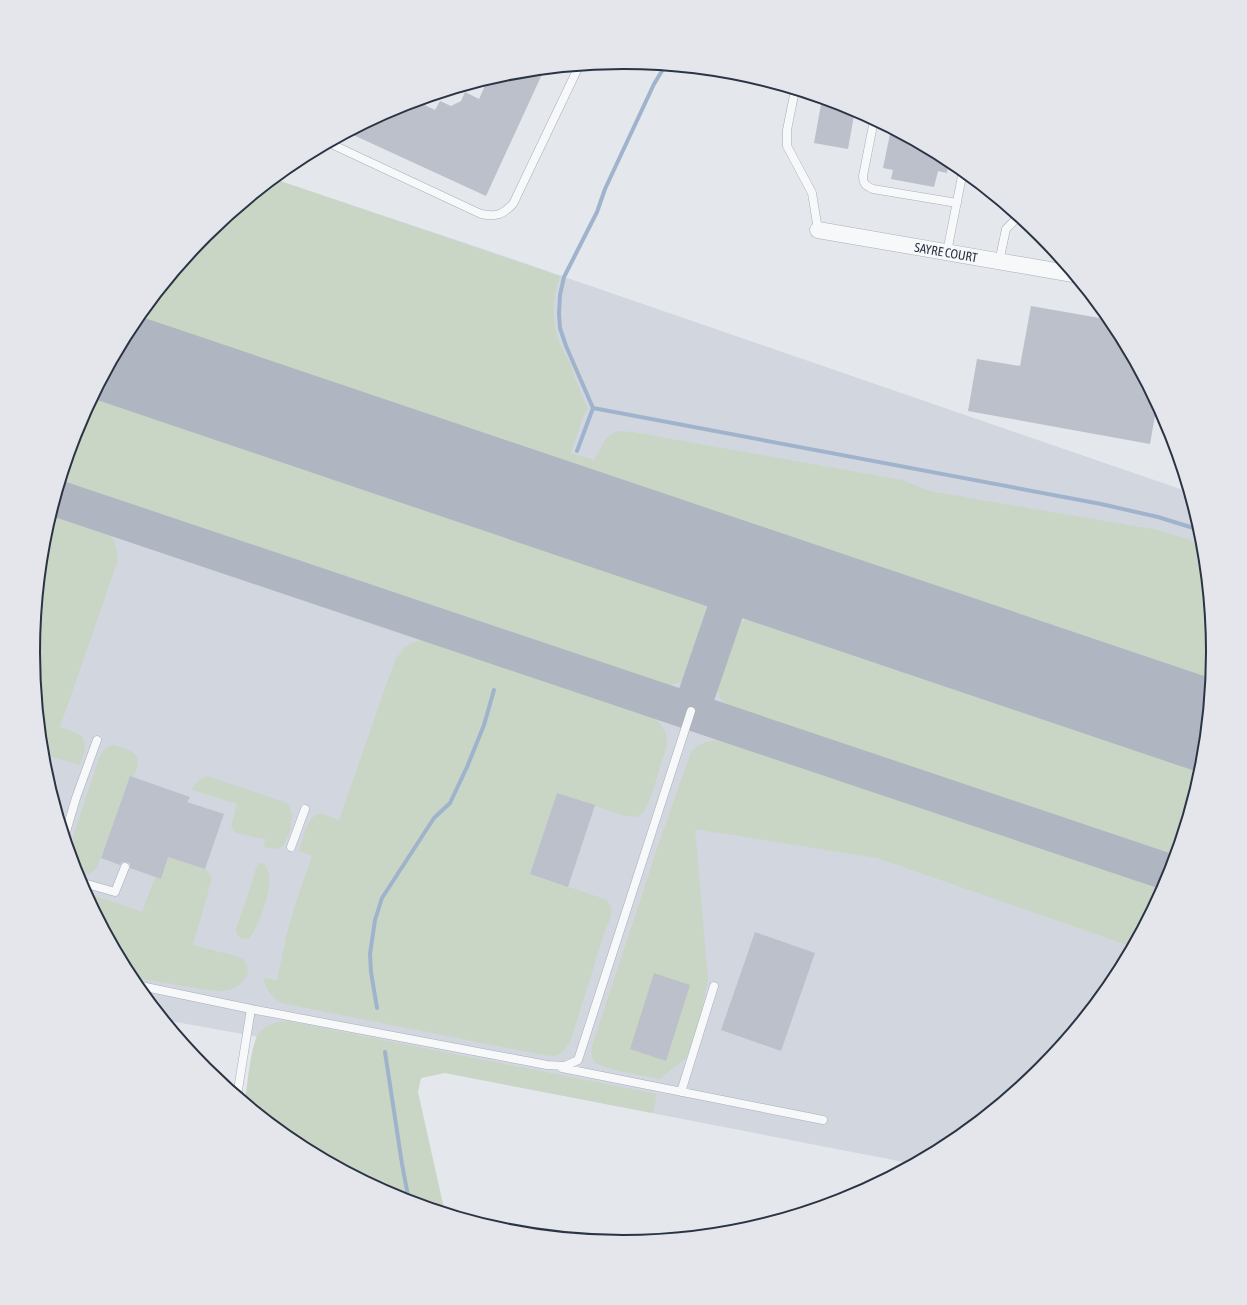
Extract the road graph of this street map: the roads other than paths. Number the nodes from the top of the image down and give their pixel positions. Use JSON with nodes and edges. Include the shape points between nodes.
{"nodes":[{"id":1,"x":577,"y":71,"type":"edge"},
{"id":2,"x":794,"y":95,"type":"edge"},
{"id":3,"x":873,"y":125,"type":"edge"},
{"id":4,"x":335,"y":146,"type":"edge"},
{"id":5,"x":962,"y":177,"type":"edge"},
{"id":6,"x":957,"y":203,"type":"junction"},
{"id":7,"x":1015,"y":220,"type":"edge"},
{"id":8,"x":818,"y":230,"type":"joint"},
{"id":9,"x":947,"y":252,"type":"junction"},
{"id":10,"x":999,"y":262,"type":"junction"},
{"id":11,"x":1066,"y":273,"type":"edge"},
{"id":12,"x":691,"y":711,"type":"dead end"},
{"id":13,"x":97,"y":740,"type":"dead end"},
{"id":14,"x":305,"y":809,"type":"dead end"},
{"id":15,"x":67,"y":828,"type":"edge"},
{"id":16,"x":291,"y":847,"type":"dead end"},
{"id":17,"x":125,"y":867,"type":"dead end"},
{"id":18,"x":88,"y":884,"type":"edge"},
{"id":19,"x":714,"y":986,"type":"dead end"},
{"id":20,"x":145,"y":987,"type":"edge"},
{"id":21,"x":251,"y":1009,"type":"junction"},
{"id":22,"x":547,"y":1065,"type":"junction"},
{"id":23,"x":239,"y":1091,"type":"edge"},
{"id":24,"x":681,"y":1092,"type":"junction"},
{"id":25,"x":823,"y":1120,"type":"dead end"}],
"edges":[{"from":1,"to":4,"type":"lane","via":[[514,204],[500,215],[481,214]]},
{"from":2,"to":8,"type":"lane","via":[[787,130],[787,146],[812,193]]},
{"from":3,"to":6,"type":"lane","via":[[863,176],[863,182],[867,187]]},
{"from":5,"to":6,"type":"lane"},
{"from":6,"to":9,"type":"lane"},
{"from":7,"to":10,"type":"lane","via":[[1006,229]]},
{"from":8,"to":9,"type":"street","name":"SAYRE COURT"},
{"from":9,"to":10,"type":"street","name":"SAYRE COURT"},
{"from":10,"to":11,"type":"street","name":"SAYRE COURT"},
{"from":12,"to":22,"type":"lane","via":[[578,1060],[566,1066]]},
{"from":13,"to":15,"type":"lane"},
{"from":14,"to":16,"type":"lane"},
{"from":17,"to":18,"type":"lane","via":[[115,892]]},
{"from":19,"to":24,"type":"lane"},
{"from":20,"to":21,"type":"lane"},
{"from":21,"to":22,"type":"lane"},
{"from":21,"to":23,"type":"lane"},
{"from":22,"to":24,"type":"lane"},
{"from":24,"to":25,"type":"lane"}]}
